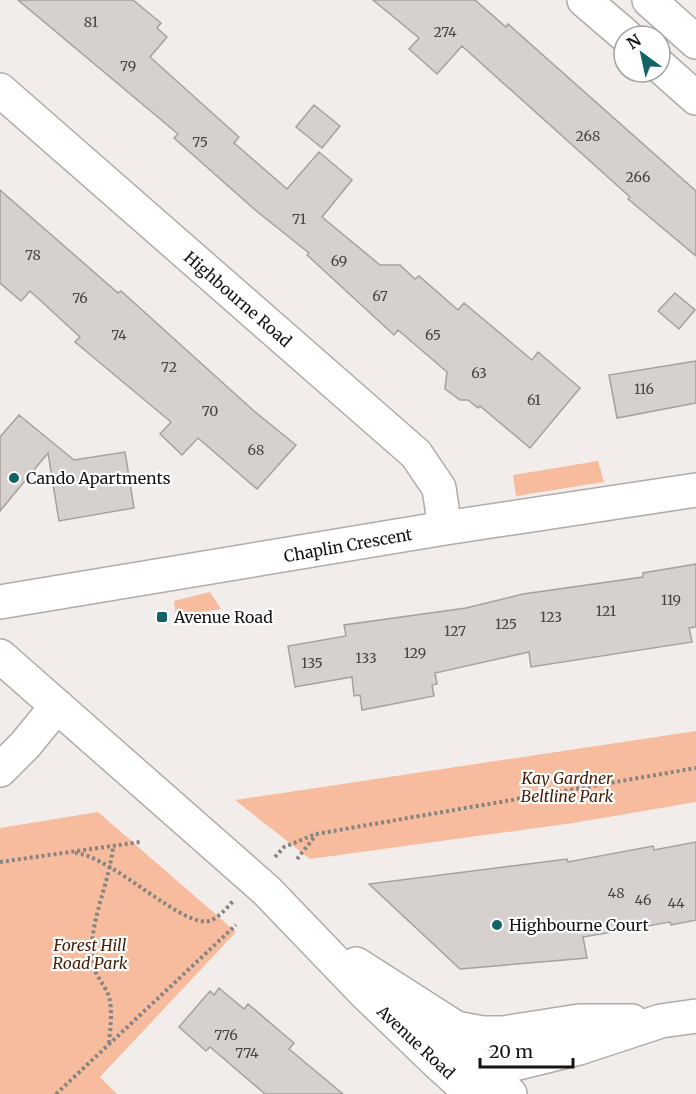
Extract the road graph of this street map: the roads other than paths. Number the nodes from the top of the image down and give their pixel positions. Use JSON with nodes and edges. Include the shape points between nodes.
{"nodes":[{"id":1,"x":584,"y":0,"type":"edge"},
{"id":2,"x":649,"y":0,"type":"edge"},
{"id":3,"x":612,"y":24,"type":"edge"},
{"id":4,"x":696,"y":42,"type":"edge"},
{"id":5,"x":672,"y":77,"type":"edge"},
{"id":6,"x":0,"y":90,"type":"edge"},
{"id":7,"x":696,"y":98,"type":"edge"},
{"id":8,"x":696,"y":490,"type":"edge"},
{"id":9,"x":445,"y":528,"type":"junction"},
{"id":10,"x":0,"y":602,"type":"edge"},
{"id":11,"x":0,"y":656,"type":"edge"},
{"id":12,"x":57,"y":706,"type":"junction"},
{"id":13,"x":4,"y":760,"type":"edge"},
{"id":14,"x":312,"y":935,"type":"junction"},
{"id":15,"x":414,"y":1003,"type":"junction"},
{"id":16,"x":696,"y":1016,"type":"edge"},
{"id":17,"x":661,"y":1022,"type":"junction"},
{"id":18,"x":479,"y":1081,"type":"edge"},
{"id":19,"x":510,"y":1094,"type":"edge"}],
"edges":[{"from":1,"to":3,"type":"street"},
{"from":2,"to":4,"type":"street"},
{"from":5,"to":7,"type":"street"},
{"from":6,"to":9,"type":"street","name":"Highbourne Road","via":[[416,454],[439,488]]},
{"from":8,"to":9,"type":"street","name":"Chaplin Crescent"},
{"from":9,"to":10,"type":"street","name":"Chaplin Crescent"},
{"from":11,"to":12,"type":"street","name":"Avenue Road"},
{"from":12,"to":13,"type":"street"},
{"from":12,"to":14,"type":"street","name":"Avenue Road"},
{"from":14,"to":15,"type":"street","name":"Avenue Road"},
{"from":14,"to":18,"type":"street","name":"Avenue Road","via":[[439,1064],[465,1070]]},
{"from":15,"to":17,"type":"street","via":[[456,1028],[482,1033],[579,1021]]},
{"from":15,"to":18,"type":"street","name":"Avenue Road"},
{"from":16,"to":17,"type":"street"},
{"from":17,"to":18,"type":"street","via":[[506,1066]]},
{"from":18,"to":19,"type":"street","name":"Avenue Road"}]}
